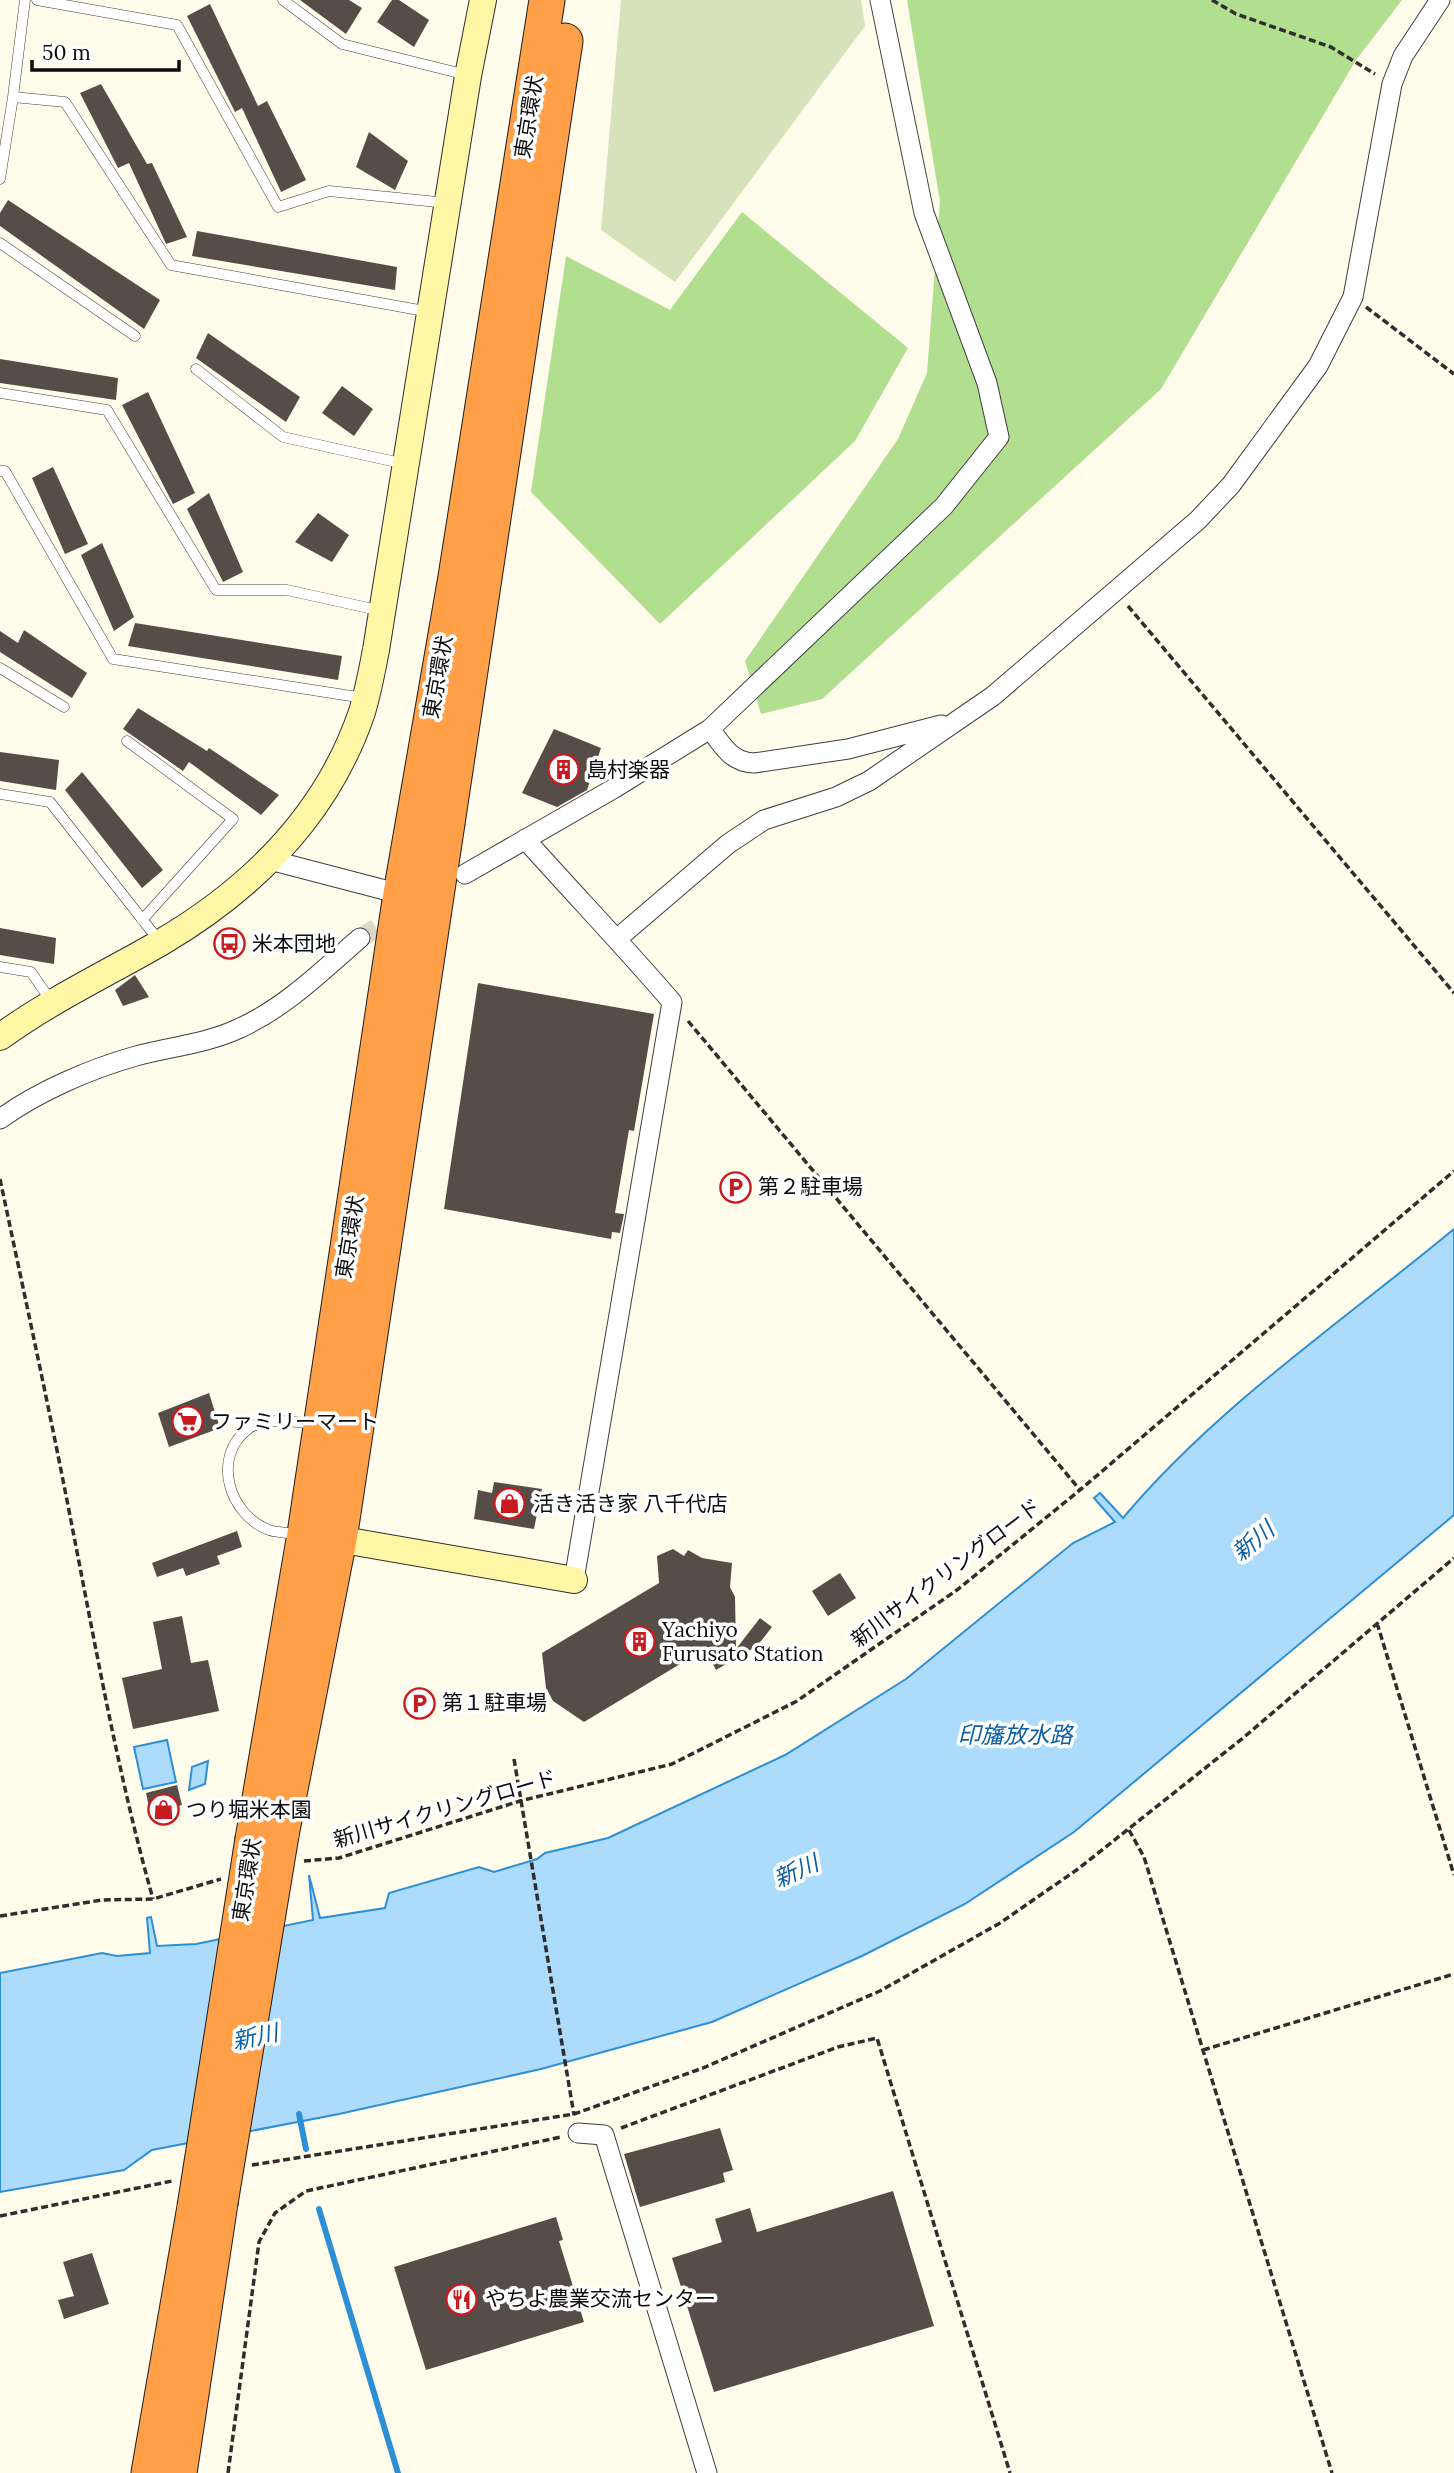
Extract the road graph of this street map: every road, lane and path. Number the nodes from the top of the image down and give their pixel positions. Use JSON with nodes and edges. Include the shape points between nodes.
{"nodes":[{"id":1,"x":25,"y":0,"type":"edge"},
{"id":2,"x":37,"y":0,"type":"edge"},
{"id":3,"x":284,"y":0,"type":"edge"},
{"id":4,"x":483,"y":0,"type":"edge"},
{"id":5,"x":547,"y":0,"type":"edge"},
{"id":6,"x":572,"y":0,"type":"edge"},
{"id":7,"x":880,"y":0,"type":"edge"},
{"id":8,"x":1213,"y":0,"type":"edge"},
{"id":9,"x":1440,"y":0,"type":"edge"},
{"id":10,"x":468,"y":75,"type":"junction"},
{"id":11,"x":1392,"y":84,"type":"junction"},
{"id":12,"x":13,"y":97,"type":"junction"},
{"id":13,"x":0,"y":180,"type":"edge"},
{"id":14,"x":447,"y":204,"type":"junction"},
{"id":15,"x":0,"y":243,"type":"edge"},
{"id":16,"x":1353,"y":297,"type":"junction"},
{"id":17,"x":430,"y":312,"type":"junction"},
{"id":18,"x":135,"y":336,"type":"dead end"},
{"id":19,"x":196,"y":369,"type":"dead end"},
{"id":20,"x":1454,"y":374,"type":"edge"},
{"id":21,"x":0,"y":393,"type":"edge"},
{"id":22,"x":406,"y":464,"type":"junction"},
{"id":23,"x":0,"y":471,"type":"edge"},
{"id":24,"x":1116,"y":592,"type":"junction"},
{"id":25,"x":382,"y":611,"type":"junction"},
{"id":26,"x":0,"y":668,"type":"edge"},
{"id":27,"x":365,"y":698,"type":"junction"},
{"id":28,"x":64,"y":707,"type":"dead end"},
{"id":29,"x":957,"y":720,"type":"junction"},
{"id":30,"x":710,"y":729,"type":"junction"},
{"id":31,"x":127,"y":741,"type":"dead end"},
{"id":32,"x":0,"y":794,"type":"edge"},
{"id":33,"x":526,"y":839,"type":"junction"},
{"id":34,"x":270,"y":860,"type":"junction"},
{"id":35,"x":465,"y":874,"type":"dead end"},
{"id":36,"x":401,"y":894,"type":"junction"},
{"id":37,"x":436,"y":901,"type":"junction"},
{"id":38,"x":142,"y":920,"type":"junction"},
{"id":39,"x":360,"y":937,"type":"tunnel mouth"},
{"id":40,"x":618,"y":938,"type":"junction"},
{"id":41,"x":160,"y":943,"type":"junction"},
{"id":42,"x":0,"y":967,"type":"edge"},
{"id":43,"x":1454,"y":993,"type":"edge"},
{"id":44,"x":51,"y":1002,"type":"junction"},
{"id":45,"x":672,"y":1002,"type":"junction"},
{"id":46,"x":0,"y":1037,"type":"edge"},
{"id":47,"x":0,"y":1119,"type":"edge"},
{"id":48,"x":1454,"y":1171,"type":"edge"},
{"id":49,"x":0,"y":1179,"type":"edge"},
{"id":50,"x":320,"y":1425,"type":"junction"},
{"id":51,"x":1080,"y":1490,"type":"junction"},
{"id":52,"x":305,"y":1534,"type":"junction"},
{"id":53,"x":339,"y":1539,"type":"junction"},
{"id":54,"x":1454,"y":1559,"type":"edge"},
{"id":55,"x":574,"y":1580,"type":"joint"},
{"id":56,"x":1377,"y":1623,"type":"junction"},
{"id":57,"x":514,"y":1759,"type":"dead end"},
{"id":58,"x":520,"y":1801,"type":"junction"},
{"id":59,"x":1129,"y":1830,"type":"junction"},
{"id":60,"x":278,"y":1845,"type":"junction"},
{"id":61,"x":1454,"y":1875,"type":"edge"},
{"id":62,"x":234,"y":1876,"type":"dead end"},
{"id":63,"x":153,"y":1899,"type":"junction"},
{"id":64,"x":0,"y":1916,"type":"edge"},
{"id":65,"x":1454,"y":1974,"type":"edge"},
{"id":66,"x":1203,"y":2050,"type":"junction"},
{"id":67,"x":576,"y":2124,"type":"junction"},
{"id":68,"x":604,"y":2135,"type":"junction"},
{"id":69,"x":251,"y":2165,"type":"dead end"},
{"id":70,"x":197,"y":2197,"type":"junction"},
{"id":71,"x":0,"y":2216,"type":"edge"},
{"id":72,"x":149,"y":2473,"type":"edge"},
{"id":73,"x":179,"y":2473,"type":"edge"},
{"id":74,"x":228,"y":2473,"type":"edge"},
{"id":75,"x":707,"y":2473,"type":"edge"},
{"id":76,"x":1010,"y":2473,"type":"edge"},
{"id":77,"x":1332,"y":2473,"type":"edge"}],
"edges":[{"from":1,"to":12,"type":"lane"},
{"from":2,"to":14,"type":"lane","via":[[177,25],[278,207],[329,191]]},
{"from":3,"to":10,"type":"lane","via":[[342,44]]},
{"from":4,"to":10,"type":"street"},
{"from":5,"to":36,"type":"highway","name":"東京環状"},
{"from":6,"to":37,"type":"highway","name":"東京環状"},
{"from":7,"to":30,"type":"street","via":[[923,213],[987,383],[999,437],[944,506]]},
{"from":8,"to":11,"type":"path","via":[[1236,15],[1331,47]]},
{"from":9,"to":11,"type":"street","via":[[1403,56]]},
{"from":10,"to":14,"type":"street"},
{"from":11,"to":16,"type":"street"},
{"from":12,"to":13,"type":"lane"},
{"from":12,"to":17,"type":"lane","via":[[65,102],[171,265]]},
{"from":14,"to":17,"type":"street"},
{"from":15,"to":18,"type":"lane"},
{"from":16,"to":20,"type":"path"},
{"from":16,"to":24,"type":"street","via":[[1318,366],[1231,485]]},
{"from":17,"to":22,"type":"street"},
{"from":19,"to":22,"type":"lane","via":[[283,437]]},
{"from":21,"to":25,"type":"lane","via":[[107,410],[216,590],[287,590]]},
{"from":22,"to":25,"type":"street"},
{"from":23,"to":27,"type":"lane","via":[[5,471],[113,659]]},
{"from":24,"to":29,"type":"street","via":[[993,696]]},
{"from":24,"to":43,"type":"path"},
{"from":25,"to":27,"type":"street"},
{"from":26,"to":28,"type":"lane"},
{"from":27,"to":34,"type":"street","via":[[345,753],[321,798]]},
{"from":29,"to":30,"type":"street","via":[[848,749],[754,763],[731,756]]},
{"from":29,"to":40,"type":"street","via":[[869,781],[836,797],[764,820],[728,844]]},
{"from":30,"to":33,"type":"street"},
{"from":31,"to":38,"type":"lane","via":[[233,819]]},
{"from":32,"to":38,"type":"lane","via":[[50,802]]},
{"from":33,"to":35,"type":"street"},
{"from":33,"to":40,"type":"street","via":[[601,925]]},
{"from":34,"to":36,"type":"street"},
{"from":34,"to":41,"type":"street","via":[[221,904]]},
{"from":36,"to":37,"type":"street"},
{"from":36,"to":50,"type":"highway","name":"東京環状"},
{"from":37,"to":53,"type":"highway","name":"東京環状"},
{"from":38,"to":41,"type":"lane"},
{"from":39,"to":47,"type":"street","via":[[289,999],[239,1029],[134,1057],[62,1085]]},
{"from":40,"to":45,"type":"street"},
{"from":41,"to":44,"type":"street"},
{"from":42,"to":44,"type":"lane","via":[[31,972]]},
{"from":44,"to":46,"type":"street"},
{"from":45,"to":51,"type":"path"},
{"from":45,"to":55,"type":"street"},
{"from":48,"to":51,"type":"path","name":"新川サイクリングロード"},
{"from":49,"to":63,"type":"path","via":[[107,1709]]},
{"from":50,"to":52,"type":"highway","name":"東京環状"},
{"from":50,"to":52,"type":"lane","via":[[277,1421],[249,1428],[231,1450],[231,1495],[247,1515],[269,1530]]},
{"from":51,"to":58,"type":"path","name":"新川サイクリングロード","via":[[946,1598],[797,1701],[672,1764]]},
{"from":52,"to":53,"type":"street"},
{"from":52,"to":60,"type":"highway","name":"東京環状"},
{"from":53,"to":55,"type":"street"},
{"from":53,"to":60,"type":"highway","name":"東京環状"},
{"from":54,"to":56,"type":"path"},
{"from":56,"to":59,"type":"path"},
{"from":56,"to":61,"type":"path"},
{"from":57,"to":58,"type":"path"},
{"from":58,"to":60,"type":"path","name":"新川サイクリングロード","via":[[340,1858]]},
{"from":58,"to":67,"type":"path"},
{"from":59,"to":66,"type":"path","via":[[1144,1857]]},
{"from":59,"to":67,"type":"path","via":[[1000,1923],[880,1991]]},
{"from":60,"to":70,"type":"highway","name":"東京環状","bridge":true},
{"from":62,"to":63,"type":"path"},
{"from":63,"to":64,"type":"path","via":[[102,1900]]},
{"from":65,"to":66,"type":"path"},
{"from":66,"to":77,"type":"path"},
{"from":67,"to":68,"type":"street"},
{"from":67,"to":69,"type":"path"},
{"from":67,"to":74,"type":"path","via":[[306,2192],[275,2213],[259,2242]]},
{"from":68,"to":75,"type":"street"},
{"from":68,"to":76,"type":"path","via":[[838,2047],[877,2038]]},
{"from":70,"to":71,"type":"path"},
{"from":70,"to":72,"type":"highway","name":"東京環状"},
{"from":70,"to":73,"type":"highway","name":"東京環状"}]}
